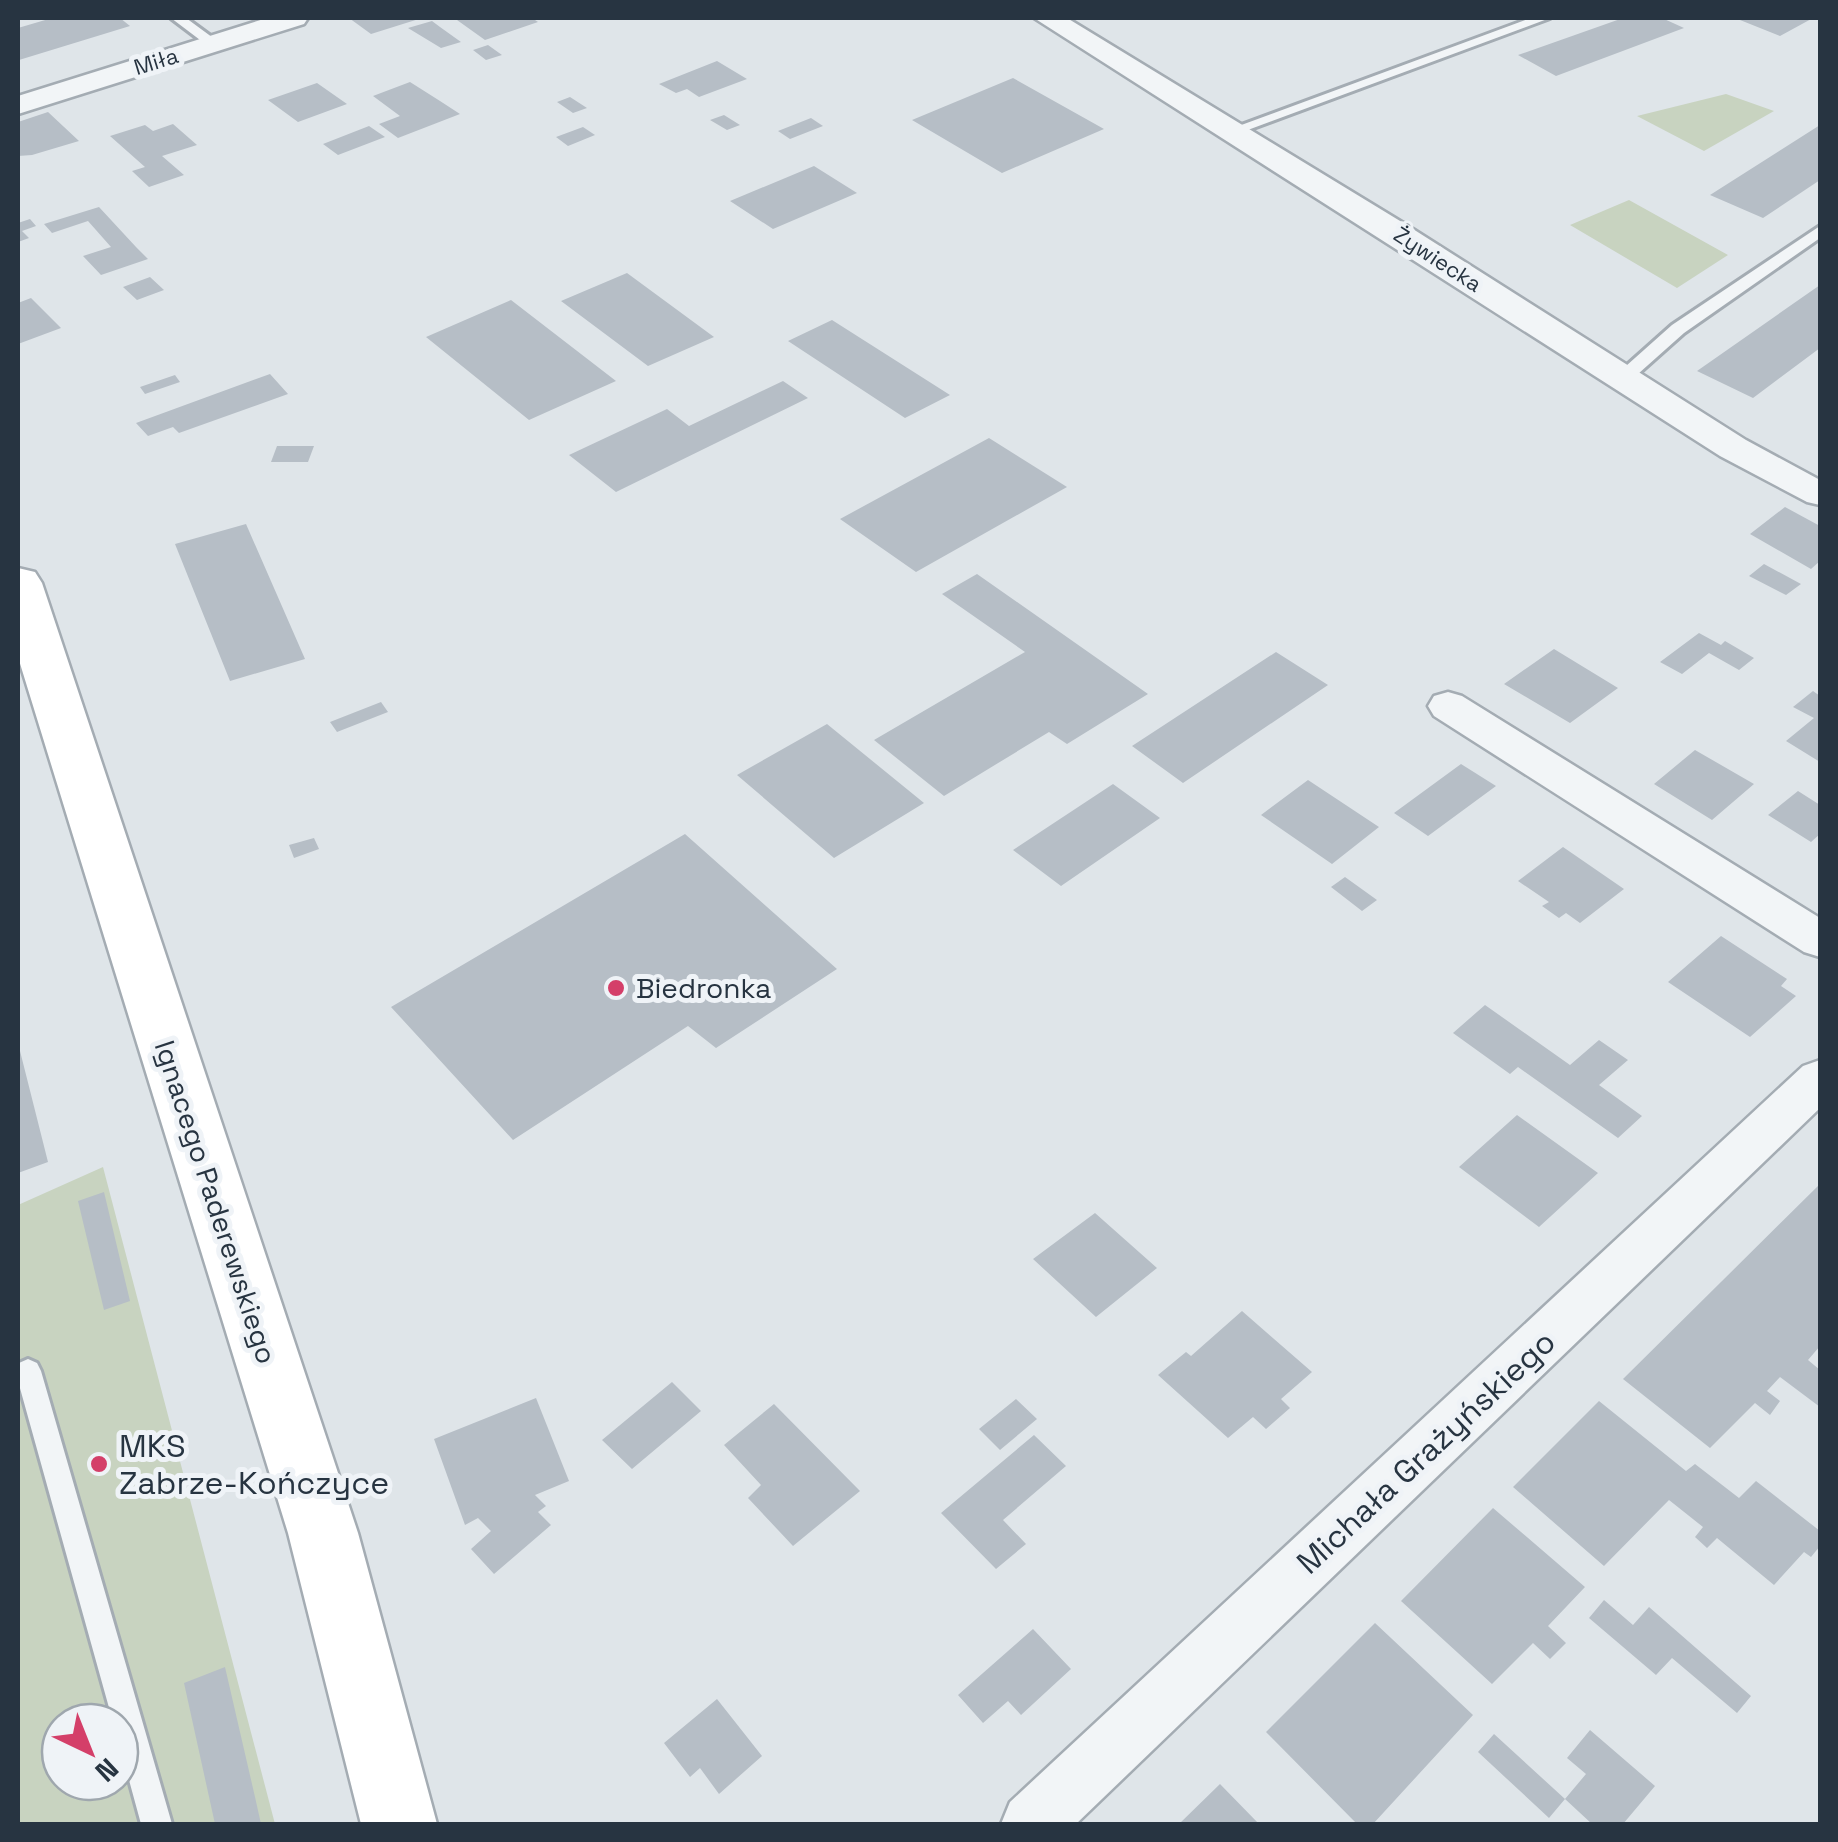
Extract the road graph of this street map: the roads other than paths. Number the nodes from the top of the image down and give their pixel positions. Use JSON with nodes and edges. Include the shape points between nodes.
{"nodes":[{"id":1,"x":178,"y":18,"type":"edge"},
{"id":2,"x":294,"y":18,"type":"edge"},
{"id":3,"x":1543,"y":18,"type":"edge"},
{"id":4,"x":1053,"y":20,"type":"edge"},
{"id":5,"x":213,"y":43,"type":"junction"},
{"id":6,"x":18,"y":104,"type":"edge"},
{"id":7,"x":1232,"y":131,"type":"junction"},
{"id":8,"x":1820,"y":231,"type":"edge"},
{"id":9,"x":1623,"y":378,"type":"junction"},
{"id":10,"x":1820,"y":494,"type":"edge"},
{"id":11,"x":18,"y":583,"type":"edge"},
{"id":12,"x":32,"y":678,"type":"edge"},
{"id":13,"x":1448,"y":706,"type":"dead end"},
{"id":14,"x":1820,"y":940,"type":"edge"},
{"id":15,"x":1820,"y":1079,"type":"edge"},
{"id":16,"x":28,"y":1371,"type":"dead end"},
{"id":17,"x":158,"y":1824,"type":"edge"},
{"id":18,"x":399,"y":1824,"type":"edge"},
{"id":19,"x":1032,"y":1824,"type":"edge"}],
"edges":[{"from":1,"to":5,"type":"lane"},
{"from":2,"to":5,"type":"street","name":"Miła"},
{"from":3,"to":7,"type":"lane"},
{"from":4,"to":7,"type":"street","name":"Żywiecka"},
{"from":5,"to":6,"type":"street","name":"Miła"},
{"from":7,"to":9,"type":"street","name":"Żywiecka"},
{"from":8,"to":9,"type":"lane","via":[[1678,330]]},
{"from":9,"to":10,"type":"street","name":"Żywiecka"},
{"from":11,"to":12,"type":"main road","name":"Ignacego Paderewskiego"},
{"from":12,"to":18,"type":"main road","name":"Ignacego Paderewskiego","via":[[323,1533]]},
{"from":13,"to":14,"type":"street"},
{"from":15,"to":19,"type":"street","name":"Michała Grażyńskiego"},
{"from":16,"to":17,"type":"lane"}]}
